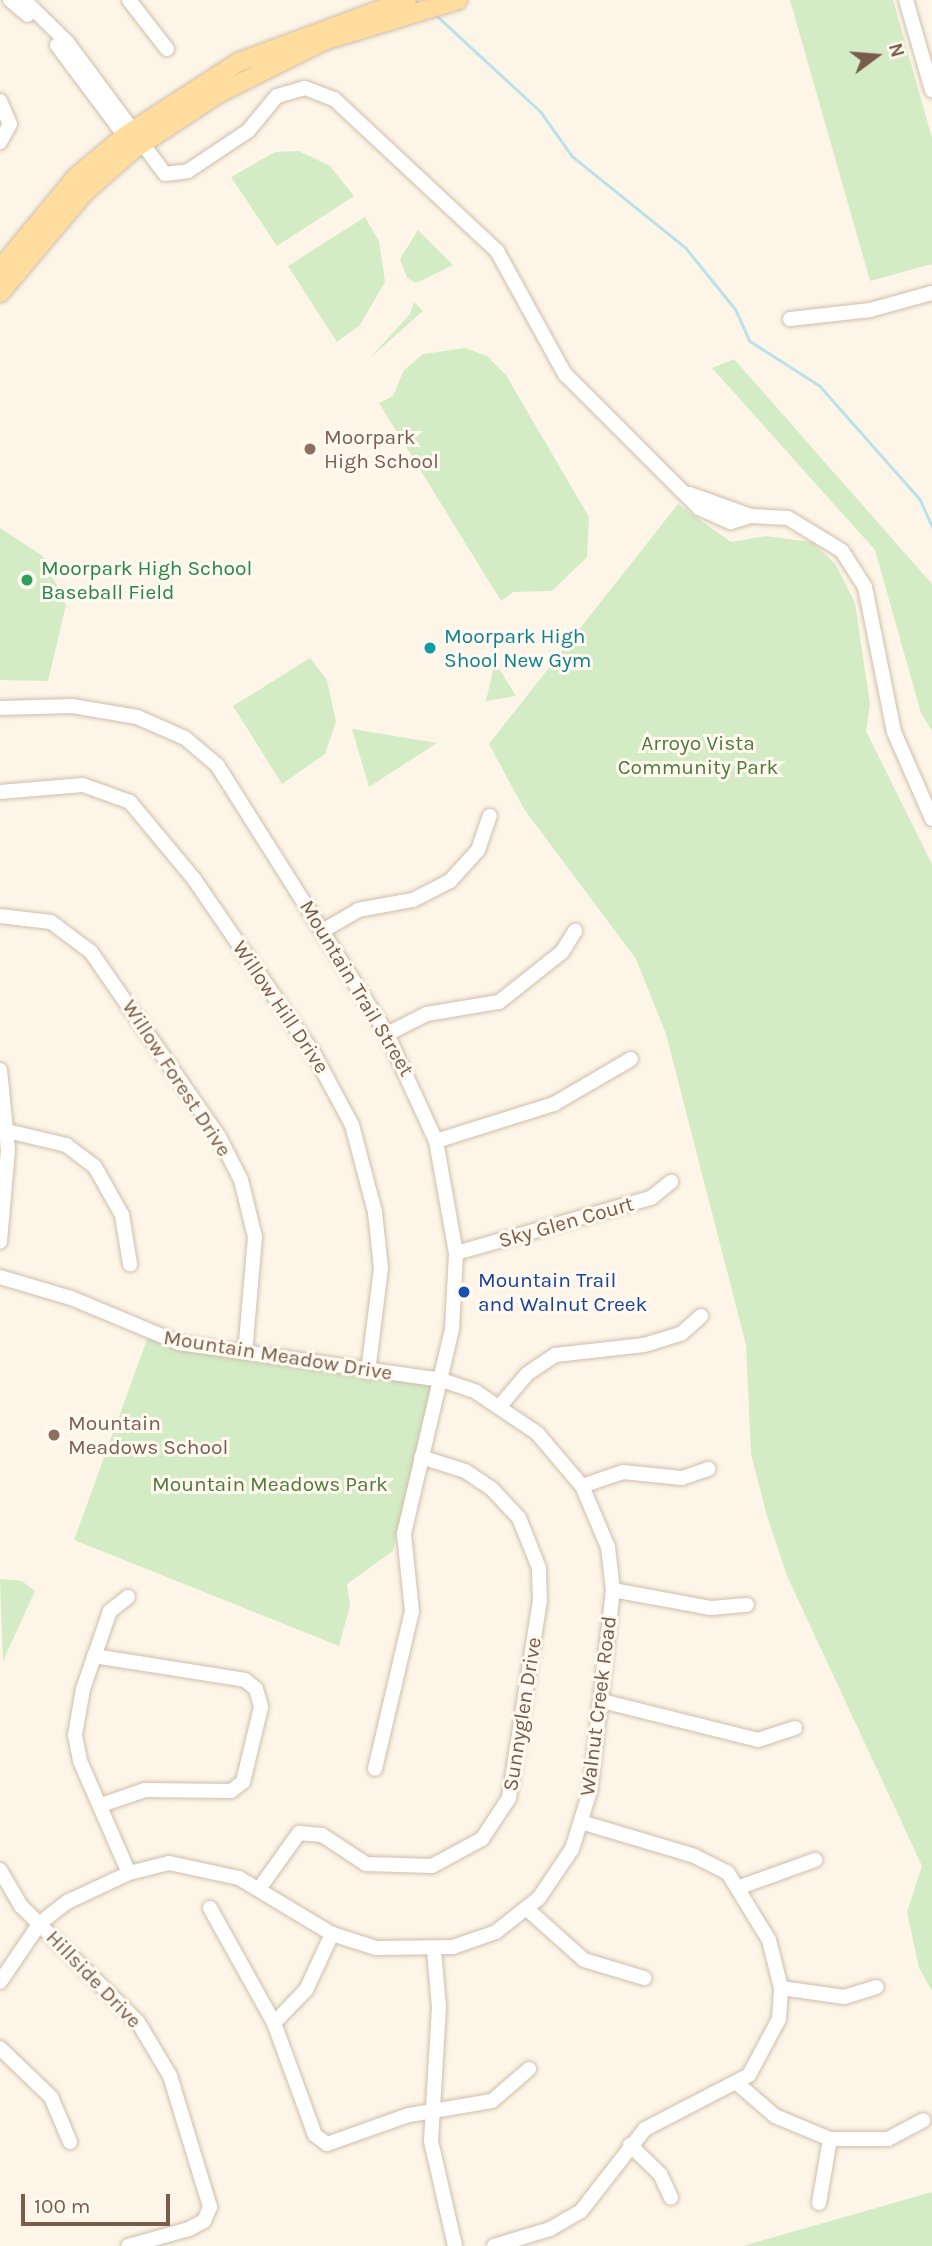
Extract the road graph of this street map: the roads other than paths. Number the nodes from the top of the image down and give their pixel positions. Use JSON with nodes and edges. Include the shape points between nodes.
{"nodes":[{"id":1,"x":10,"y":0,"type":"edge"},
{"id":2,"x":24,"y":0,"type":"edge"},
{"id":3,"x":128,"y":0,"type":"edge"},
{"id":4,"x":407,"y":0,"type":"edge"},
{"id":5,"x":458,"y":0,"type":"edge"},
{"id":6,"x":906,"y":0,"type":"edge"},
{"id":7,"x":319,"y":35,"type":"junction"},
{"id":8,"x":167,"y":49,"type":"dead end"},
{"id":9,"x":929,"y":71,"type":"edge"},
{"id":10,"x":932,"y":90,"type":"edge"},
{"id":11,"x":0,"y":101,"type":"edge"},
{"id":12,"x":0,"y":142,"type":"edge"},
{"id":13,"x":137,"y":142,"type":"junction"},
{"id":14,"x":0,"y":269,"type":"edge"},
{"id":15,"x":0,"y":293,"type":"edge"},
{"id":16,"x":932,"y":293,"type":"edge"},
{"id":17,"x":790,"y":319,"type":"dead end"},
{"id":18,"x":0,"y":708,"type":"edge"},
{"id":19,"x":0,"y":792,"type":"edge"},
{"id":20,"x":491,"y":816,"type":"dead end"},
{"id":21,"x":932,"y":819,"type":"edge"},
{"id":22,"x":0,"y":916,"type":"edge"},
{"id":23,"x":324,"y":930,"type":"junction"},
{"id":24,"x":575,"y":931,"type":"dead end"},
{"id":25,"x":387,"y":1034,"type":"junction"},
{"id":26,"x":631,"y":1059,"type":"dead end"},
{"id":27,"x":0,"y":1070,"type":"edge"},
{"id":28,"x":7,"y":1131,"type":"junction"},
{"id":29,"x":436,"y":1141,"type":"junction"},
{"id":30,"x":671,"y":1182,"type":"dead end"},
{"id":31,"x":0,"y":1242,"type":"edge"},
{"id":32,"x":456,"y":1252,"type":"junction"},
{"id":33,"x":130,"y":1264,"type":"dead end"},
{"id":34,"x":0,"y":1277,"type":"edge"},
{"id":35,"x":701,"y":1317,"type":"dead end"},
{"id":36,"x":245,"y":1353,"type":"junction"},
{"id":37,"x":368,"y":1371,"type":"junction"},
{"id":38,"x":442,"y":1380,"type":"junction"},
{"id":39,"x":500,"y":1406,"type":"junction"},
{"id":40,"x":421,"y":1457,"type":"junction"},
{"id":41,"x":709,"y":1469,"type":"dead end"},
{"id":42,"x":582,"y":1486,"type":"junction"},
{"id":43,"x":612,"y":1590,"type":"junction"},
{"id":44,"x":128,"y":1597,"type":"dead end"},
{"id":45,"x":747,"y":1605,"type":"dead end"},
{"id":46,"x":94,"y":1656,"type":"junction"},
{"id":47,"x":602,"y":1701,"type":"junction"},
{"id":48,"x":795,"y":1728,"type":"dead end"},
{"id":49,"x":375,"y":1769,"type":"dead end"},
{"id":50,"x":101,"y":1805,"type":"junction"},
{"id":51,"x":581,"y":1822,"type":"junction"},
{"id":52,"x":815,"y":1860,"type":"dead end"},
{"id":53,"x":0,"y":1870,"type":"edge"},
{"id":54,"x":129,"y":1872,"type":"junction"},
{"id":55,"x":740,"y":1887,"type":"junction"},
{"id":56,"x":259,"y":1889,"type":"junction"},
{"id":57,"x":210,"y":1908,"type":"dead end"},
{"id":58,"x":527,"y":1909,"type":"junction"},
{"id":59,"x":40,"y":1923,"type":"junction"},
{"id":60,"x":332,"y":1934,"type":"junction"},
{"id":61,"x":434,"y":1950,"type":"junction"},
{"id":62,"x":645,"y":1978,"type":"dead end"},
{"id":63,"x":0,"y":1982,"type":"edge"},
{"id":64,"x":876,"y":1987,"type":"dead end"},
{"id":65,"x":781,"y":1989,"type":"junction"},
{"id":66,"x":274,"y":2023,"type":"junction"},
{"id":67,"x":0,"y":2048,"type":"edge"},
{"id":68,"x":529,"y":2069,"type":"dead end"},
{"id":69,"x":738,"y":2084,"type":"junction"},
{"id":70,"x":431,"y":2112,"type":"junction"},
{"id":71,"x":923,"y":2120,"type":"dead end"},
{"id":72,"x":830,"y":2139,"type":"junction"},
{"id":73,"x":70,"y":2143,"type":"dead end"},
{"id":74,"x":630,"y":2145,"type":"junction"},
{"id":75,"x":671,"y":2198,"type":"dead end"},
{"id":76,"x":818,"y":2203,"type":"dead end"},
{"id":77,"x":128,"y":2246,"type":"edge"},
{"id":78,"x":455,"y":2246,"type":"edge"},
{"id":79,"x":494,"y":2246,"type":"edge"}],
"edges":[{"from":1,"to":13,"type":"street","via":[[52,38]]},
{"from":2,"to":13,"type":"street","via":[[59,33]]},
{"from":3,"to":8,"type":"street"},
{"from":4,"to":7,"type":"main road"},
{"from":5,"to":7,"type":"main road"},
{"from":6,"to":9,"type":"street"},
{"from":7,"to":13,"type":"main road","via":[[239,62]]},
{"from":9,"to":10,"type":"street"},
{"from":11,"to":12,"type":"street","via":[[10,124]]},
{"from":13,"to":14,"type":"main road","via":[[76,177]]},
{"from":13,"to":15,"type":"main road","via":[[62,215]]},
{"from":13,"to":21,"type":"street","via":[[165,174],[176,176],[247,131],[277,96],[305,88],[334,99],[486,238],[565,374],[709,514],[731,522],[751,516],[809,526],[856,570],[871,608],[894,732]]},
{"from":16,"to":17,"type":"street","via":[[870,310]]},
{"from":18,"to":23,"type":"street","name":"Mountain Trail Street","via":[[113,712],[185,738],[229,780]]},
{"from":19,"to":37,"type":"street","name":"Willow Hill Drive","via":[[83,785],[130,802],[194,879],[315,1056],[352,1125],[375,1212],[381,1268]]},
{"from":20,"to":23,"type":"street","via":[[478,850],[450,881],[413,900],[347,915]]},
{"from":22,"to":36,"type":"street","name":"Willow Forest Drive","via":[[51,922],[91,952],[219,1137],[244,1188],[255,1237]]},
{"from":23,"to":25,"type":"street","name":"Mountain Trail Street"},
{"from":24,"to":25,"type":"street","via":[[562,952],[499,1002],[427,1014]]},
{"from":25,"to":29,"type":"street","name":"Mountain Trail Street"},
{"from":26,"to":29,"type":"street","via":[[554,1104]]},
{"from":27,"to":28,"type":"street"},
{"from":28,"to":31,"type":"street"},
{"from":28,"to":33,"type":"street","via":[[66,1145],[95,1167],[122,1215]]},
{"from":29,"to":32,"type":"street","name":"Mountain Trail Street"},
{"from":30,"to":32,"type":"street","name":"Sky Glen Court","via":[[651,1198]]},
{"from":32,"to":38,"type":"street","name":"Mountain Trail Street","via":[[453,1329]]},
{"from":34,"to":36,"type":"street","name":"Mountain Meadow Drive","via":[[71,1298],[149,1334]]},
{"from":35,"to":39,"type":"street","via":[[681,1334],[644,1345],[555,1355],[527,1374]]},
{"from":36,"to":37,"type":"street","name":"Mountain Meadow Drive"},
{"from":37,"to":38,"type":"street","name":"Mountain Meadow Drive"},
{"from":38,"to":39,"type":"street","name":"Walnut Creek Road"},
{"from":38,"to":40,"type":"street","name":"Mountain Trail Street"},
{"from":39,"to":42,"type":"street","name":"Walnut Creek Road","via":[[537,1433]]},
{"from":40,"to":49,"type":"street","name":"Mountain Trail Street","via":[[404,1534],[412,1611]]},
{"from":40,"to":56,"type":"street","name":"Sunnyglen Drive","via":[[466,1471],[492,1489],[519,1518],[539,1568],[540,1601],[509,1798],[482,1839],[451,1859],[418,1868],[366,1864],[322,1835],[299,1833]]},
{"from":41,"to":42,"type":"street","via":[[682,1478],[623,1472]]},
{"from":42,"to":43,"type":"street","name":"Walnut Creek Road","via":[[608,1547]]},
{"from":43,"to":45,"type":"street","via":[[711,1608]]},
{"from":43,"to":47,"type":"street","name":"Walnut Creek Road"},
{"from":44,"to":46,"type":"street","via":[[110,1611]]},
{"from":46,"to":50,"type":"street","via":[[75,1735]]},
{"from":46,"to":50,"type":"street","via":[[140,1668],[216,1674],[256,1689],[261,1707],[238,1786],[227,1792],[145,1790]]},
{"from":47,"to":48,"type":"street","via":[[758,1740]]},
{"from":47,"to":51,"type":"street","name":"Walnut Creek Road"},
{"from":50,"to":54,"type":"street"},
{"from":51,"to":55,"type":"street","via":[[695,1856]]},
{"from":51,"to":58,"type":"street","name":"Walnut Creek Road","via":[[562,1871]]},
{"from":52,"to":55,"type":"street"},
{"from":53,"to":59,"type":"street","name":"Hillside Drive","via":[[9,1891]]},
{"from":54,"to":56,"type":"street","name":"Walnut Creek Road","via":[[189,1864]]},
{"from":54,"to":59,"type":"street","name":"Walnut Creek Road","via":[[82,1893]]},
{"from":55,"to":65,"type":"street","via":[[769,1940]]},
{"from":56,"to":60,"type":"street","name":"Walnut Creek Road"},
{"from":57,"to":66,"type":"street"},
{"from":58,"to":61,"type":"street","name":"Walnut Creek Road","via":[[486,1938]]},
{"from":58,"to":62,"type":"street","via":[[584,1960],[624,1977]]},
{"from":59,"to":63,"type":"street","name":"Walnut Creek Road"},
{"from":59,"to":77,"type":"street","name":"Hillside Drive","via":[[153,2043],[170,2076],[210,2203],[207,2217],[189,2229]]},
{"from":60,"to":61,"type":"street","name":"Walnut Creek Road","via":[[376,1948]]},
{"from":60,"to":66,"type":"street","via":[[306,1990]]},
{"from":61,"to":70,"type":"street","via":[[439,2007]]},
{"from":64,"to":65,"type":"street","via":[[844,1997]]},
{"from":65,"to":69,"type":"street","via":[[774,2037]]},
{"from":66,"to":70,"type":"street","via":[[312,2129],[331,2144]]},
{"from":67,"to":73,"type":"street","via":[[51,2097]]},
{"from":68,"to":70,"type":"street","via":[[492,2101]]},
{"from":69,"to":72,"type":"street","via":[[775,2116]]},
{"from":69,"to":74,"type":"street","via":[[660,2118]]},
{"from":70,"to":78,"type":"street","via":[[436,2183]]},
{"from":71,"to":72,"type":"street","via":[[888,2140]]},
{"from":72,"to":76,"type":"street"},
{"from":74,"to":75,"type":"street","via":[[660,2174]]},
{"from":74,"to":79,"type":"street","via":[[600,2193],[567,2222]]}]}
